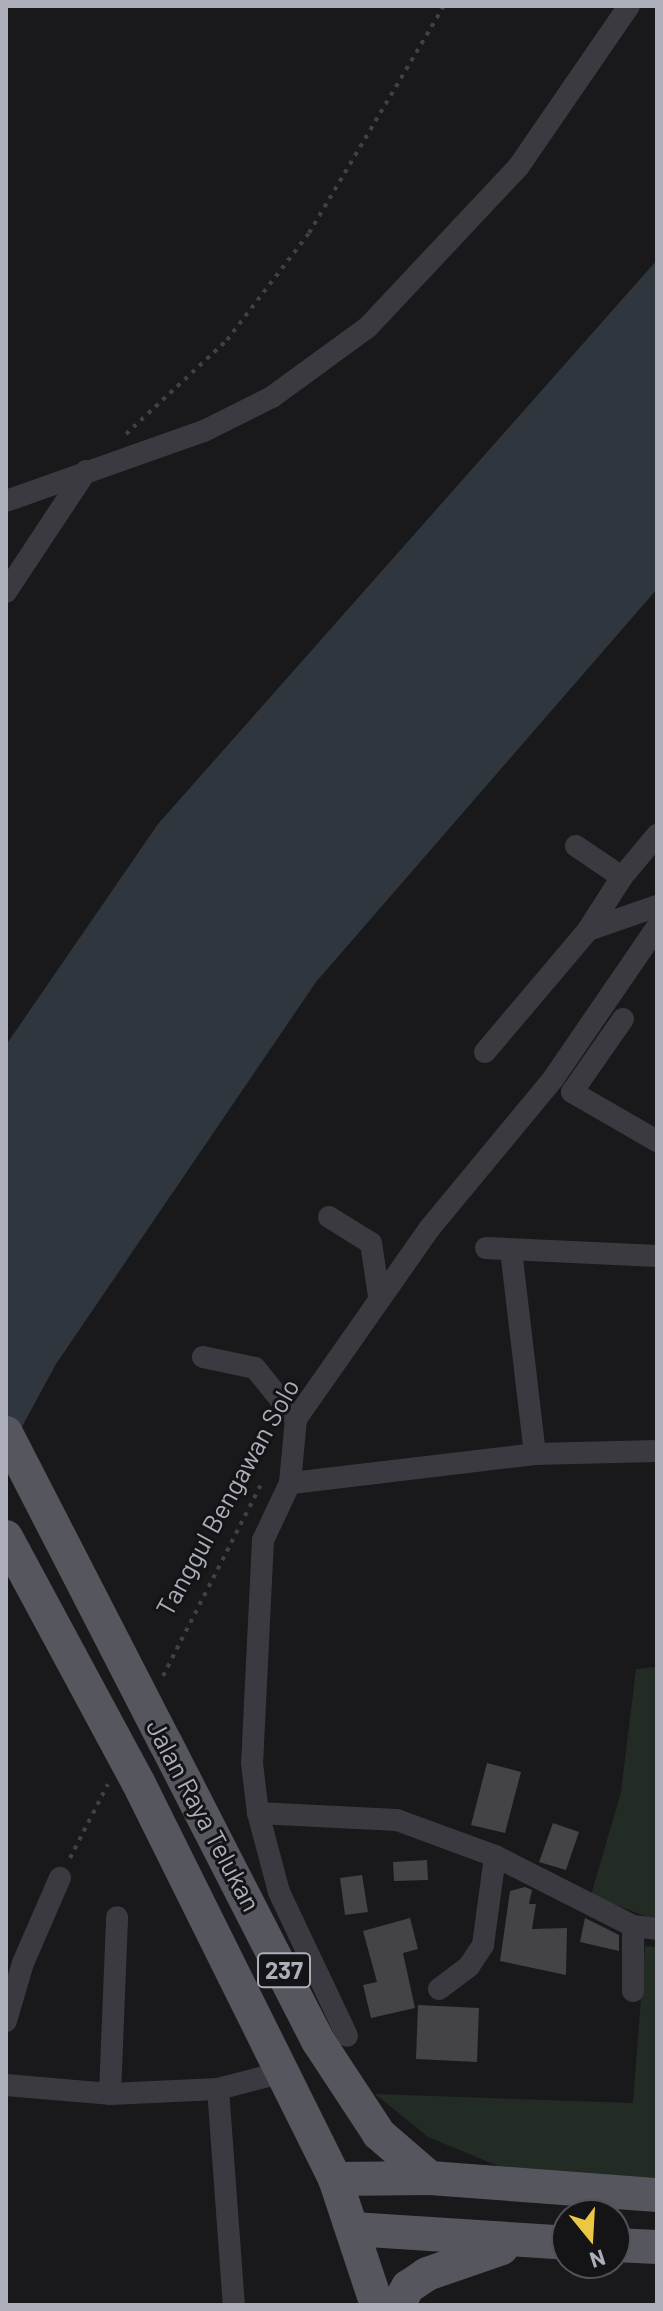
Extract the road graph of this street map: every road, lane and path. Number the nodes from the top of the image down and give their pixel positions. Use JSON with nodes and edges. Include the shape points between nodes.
{"nodes":[{"id":1,"x":444,"y":6,"type":"edge"},
{"id":2,"x":629,"y":6,"type":"edge"},
{"id":3,"x":91,"y":470,"type":"junction"},
{"id":4,"x":6,"y":501,"type":"edge"},
{"id":5,"x":6,"y":592,"type":"edge"},
{"id":6,"x":657,"y":835,"type":"edge"},
{"id":7,"x":576,"y":846,"type":"dead end"},
{"id":8,"x":622,"y":877,"type":"junction"},
{"id":9,"x":657,"y":906,"type":"edge"},
{"id":10,"x":657,"y":927,"type":"edge"},
{"id":11,"x":588,"y":930,"type":"junction"},
{"id":12,"x":623,"y":1019,"type":"dead end"},
{"id":13,"x":485,"y":1052,"type":"dead end"},
{"id":14,"x":657,"y":1141,"type":"edge"},
{"id":15,"x":329,"y":1217,"type":"dead end"},
{"id":16,"x":486,"y":1248,"type":"dead end"},
{"id":17,"x":511,"y":1250,"type":"junction"},
{"id":18,"x":657,"y":1256,"type":"edge"},
{"id":19,"x":379,"y":1296,"type":"junction"},
{"id":20,"x":203,"y":1357,"type":"dead end"},
{"id":21,"x":296,"y":1419,"type":"junction"},
{"id":22,"x":6,"y":1433,"type":"edge"},
{"id":23,"x":657,"y":1451,"type":"edge"},
{"id":24,"x":535,"y":1454,"type":"junction"},
{"id":25,"x":269,"y":1469,"type":"dead end"},
{"id":26,"x":290,"y":1483,"type":"junction"},
{"id":27,"x":6,"y":1537,"type":"edge"},
{"id":28,"x":161,"y":1679,"type":"dead end"},
{"id":29,"x":124,"y":1780,"type":"junction"},
{"id":30,"x":258,"y":1813,"type":"junction"},
{"id":31,"x":495,"y":1856,"type":"junction"},
{"id":32,"x":60,"y":1878,"type":"joint"},
{"id":33,"x":117,"y":1917,"type":"dead end"},
{"id":34,"x":633,"y":1926,"type":"junction"},
{"id":35,"x":657,"y":1929,"type":"edge"},
{"id":36,"x":439,"y":1989,"type":"dead end"},
{"id":37,"x":633,"y":1991,"type":"dead end"},
{"id":38,"x":6,"y":2021,"type":"edge"},
{"id":39,"x":347,"y":2036,"type":"dead end"},
{"id":40,"x":283,"y":2072,"type":"junction"},
{"id":41,"x":6,"y":2085,"type":"edge"},
{"id":42,"x":218,"y":2089,"type":"junction"},
{"id":43,"x":110,"y":2094,"type":"junction"},
{"id":44,"x":430,"y":2178,"type":"junction"},
{"id":45,"x":335,"y":2179,"type":"junction"},
{"id":46,"x":657,"y":2195,"type":"edge"},
{"id":47,"x":353,"y":2229,"type":"junction"},
{"id":48,"x":551,"y":2242,"type":"edge"},
{"id":49,"x":551,"y":2242,"type":"edge"},
{"id":50,"x":631,"y":2246,"type":"edge"},
{"id":51,"x":657,"y":2247,"type":"edge"},
{"id":52,"x":234,"y":2305,"type":"edge"},
{"id":53,"x":377,"y":2305,"type":"edge"},
{"id":54,"x":398,"y":2305,"type":"edge"}],
"edges":[{"from":1,"to":3,"type":"path","via":[[300,245],[227,340]]},
{"from":2,"to":3,"type":"street","via":[[519,166],[368,327],[272,397],[204,431]]},
{"from":3,"to":4,"type":"street"},
{"from":3,"to":5,"type":"street"},
{"from":6,"to":8,"type":"street"},
{"from":7,"to":8,"type":"street"},
{"from":8,"to":11,"type":"street"},
{"from":9,"to":11,"type":"street"},
{"from":10,"to":19,"type":"street","name":"Tanggul Bengawan Solo","via":[[553,1079]]},
{"from":11,"to":13,"type":"street"},
{"from":12,"to":14,"type":"street","via":[[572,1092]]},
{"from":15,"to":19,"type":"street","via":[[371,1243]]},
{"from":16,"to":17,"type":"street"},
{"from":17,"to":18,"type":"street"},
{"from":17,"to":24,"type":"street"},
{"from":19,"to":21,"type":"street","name":"Tanggul Bengawan Solo"},
{"from":20,"to":21,"type":"street","via":[[255,1368]]},
{"from":21,"to":26,"type":"street"},
{"from":22,"to":44,"type":"main road","name":"Jalan Raya Telukan","number":"237","bridge":true,"via":[[318,2041],[379,2134]]},
{"from":23,"to":24,"type":"street"},
{"from":24,"to":26,"type":"street"},
{"from":25,"to":28,"type":"path","name":"Tanggul Bengawan Solo"},
{"from":26,"to":30,"type":"street","via":[[263,1540],[252,1763]]},
{"from":27,"to":29,"type":"main road","name":"Jalan Raya Telukan","number":"237","bridge":true},
{"from":29,"to":32,"type":"path"},
{"from":29,"to":40,"type":"main road","name":"Jalan Raya Telukan","number":"237"},
{"from":30,"to":31,"type":"street","via":[[397,1820]]},
{"from":30,"to":39,"type":"street","via":[[279,1892]]},
{"from":31,"to":34,"type":"street"},
{"from":31,"to":36,"type":"street","via":[[483,1945],[469,1966]]},
{"from":32,"to":38,"type":"street","via":[[23,1963]]},
{"from":33,"to":43,"type":"street"},
{"from":34,"to":35,"type":"street"},
{"from":34,"to":37,"type":"street"},
{"from":40,"to":42,"type":"street"},
{"from":40,"to":45,"type":"main road","name":"Jalan Raya Telukan","number":"237"},
{"from":41,"to":43,"type":"street"},
{"from":42,"to":43,"type":"street"},
{"from":42,"to":52,"type":"street"},
{"from":44,"to":45,"type":"main road"},
{"from":44,"to":46,"type":"main road"},
{"from":45,"to":47,"type":"main road","name":"Jalan Raya Telukan"},
{"from":47,"to":48,"type":"main road"},
{"from":47,"to":53,"type":"main road","name":"Jalan Raya Telukan"},
{"from":49,"to":54,"type":"main road","via":[[452,2263],[415,2281]]},
{"from":50,"to":51,"type":"main road"}]}
